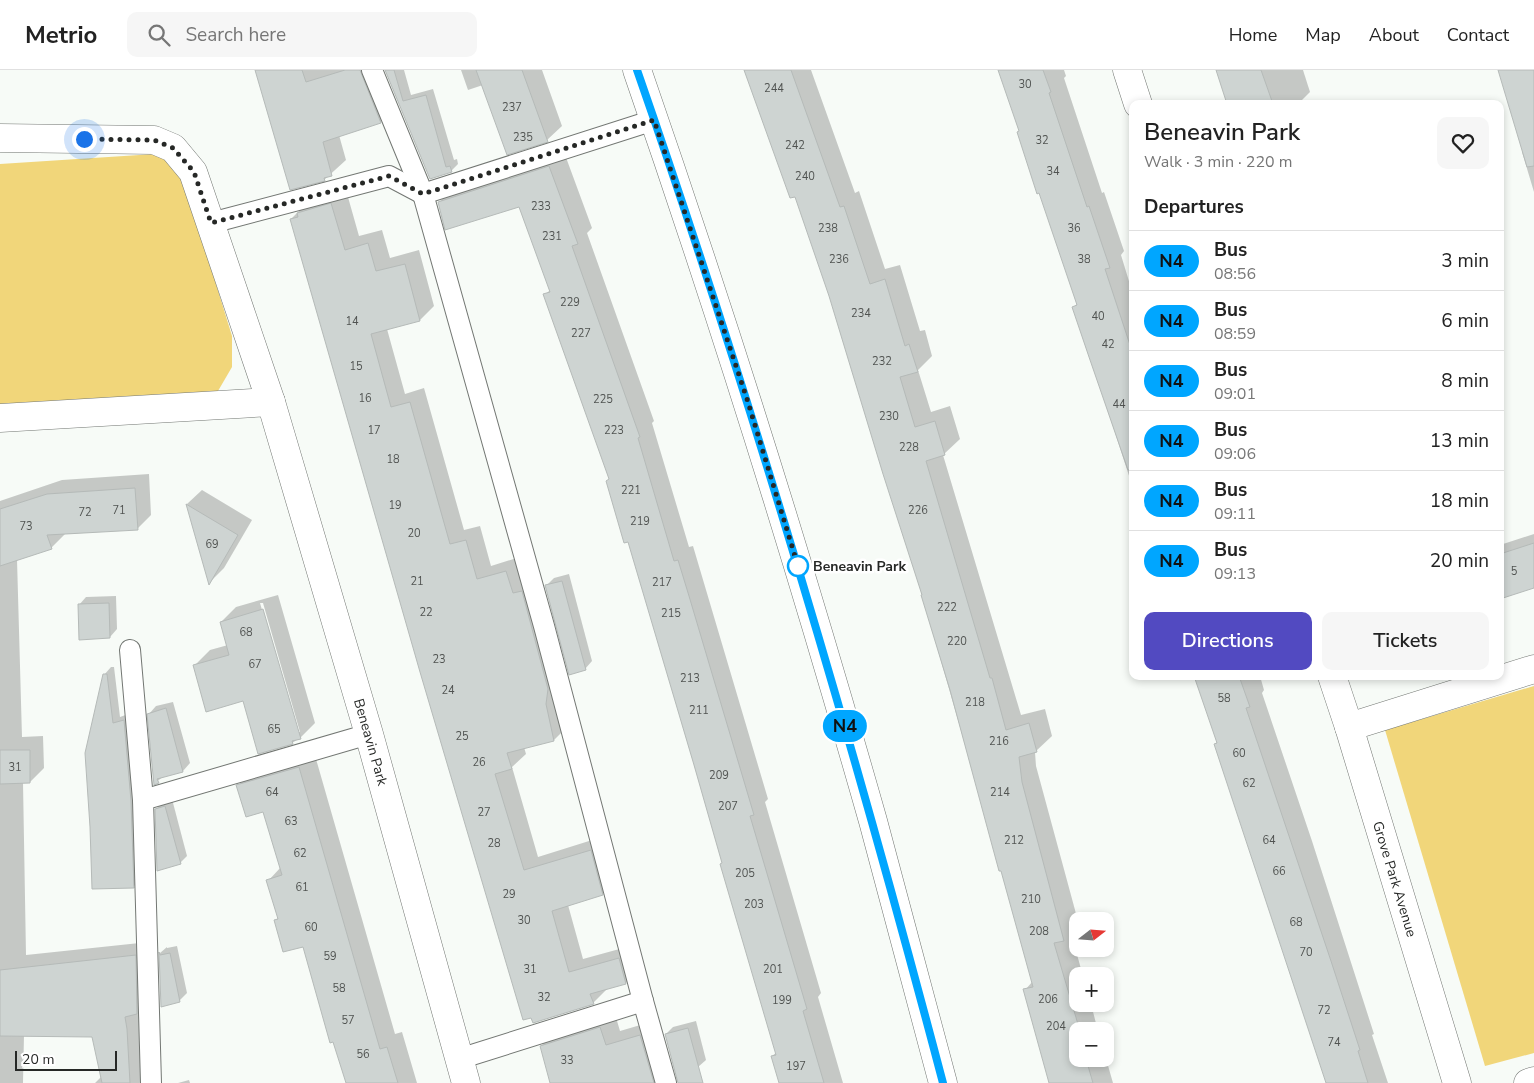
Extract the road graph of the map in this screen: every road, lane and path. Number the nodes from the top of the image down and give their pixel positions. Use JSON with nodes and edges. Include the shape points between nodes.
{"nodes":[{"id":1,"x":372,"y":70,"type":"edge"},
{"id":2,"x":637,"y":70,"type":"edge"},
{"id":3,"x":1127,"y":70,"type":"edge"},
{"id":4,"x":1137,"y":100,"type":"edge"},
{"id":5,"x":654,"y":120,"type":"junction"},
{"id":6,"x":0,"y":138,"type":"edge"},
{"id":7,"x":423,"y":194,"type":"junction"},
{"id":8,"x":211,"y":223,"type":"junction"},
{"id":9,"x":271,"y":402,"type":"junction"},
{"id":10,"x":0,"y":418,"type":"edge"},
{"id":11,"x":130,"y":650,"type":"dead end"},
{"id":12,"x":1534,"y":668,"type":"edge"},
{"id":13,"x":1504,"y":678,"type":"edge"},
{"id":14,"x":1333,"y":680,"type":"edge"},
{"id":15,"x":1496,"y":680,"type":"edge"},
{"id":16,"x":1349,"y":727,"type":"junction"},
{"id":17,"x":369,"y":734,"type":"junction"},
{"id":18,"x":143,"y":800,"type":"junction"},
{"id":19,"x":643,"y":1001,"type":"junction"},
{"id":20,"x":463,"y":1071,"type":"edge"},
{"id":21,"x":1534,"y":1081,"type":"edge"},
{"id":22,"x":151,"y":1083,"type":"edge"},
{"id":23,"x":666,"y":1083,"type":"edge"},
{"id":24,"x":943,"y":1083,"type":"edge"},
{"id":25,"x":1457,"y":1083,"type":"edge"},
{"id":26,"x":1528,"y":1083,"type":"edge"}],
"edges":[{"from":1,"to":7,"type":"lane"},
{"from":2,"to":5,"type":"street"},
{"from":3,"to":4,"type":"street"},
{"from":5,"to":7,"type":"lane"},
{"from":5,"to":24,"type":"street","via":[[747,399],[819,636]]},
{"from":6,"to":8,"type":"street","name":"Beneavin Park","via":[[154,140],[173,148],[194,172]]},
{"from":7,"to":8,"type":"lane","via":[[389,176]]},
{"from":7,"to":19,"type":"lane"},
{"from":8,"to":9,"type":"street","name":"Beneavin Park"},
{"from":9,"to":10,"type":"street"},
{"from":9,"to":17,"type":"street","name":"Beneavin Park"},
{"from":11,"to":18,"type":"lane"},
{"from":12,"to":13,"type":"street"},
{"from":14,"to":16,"type":"street","name":"Grove Park Avenue"},
{"from":15,"to":16,"type":"street"},
{"from":16,"to":25,"type":"street","name":"Grove Park Avenue"},
{"from":17,"to":18,"type":"lane"},
{"from":17,"to":20,"type":"street","name":"Beneavin Park"},
{"from":18,"to":22,"type":"lane"},
{"from":19,"to":20,"type":"lane"},
{"from":19,"to":23,"type":"lane"},
{"from":21,"to":26,"type":"street"}]}
